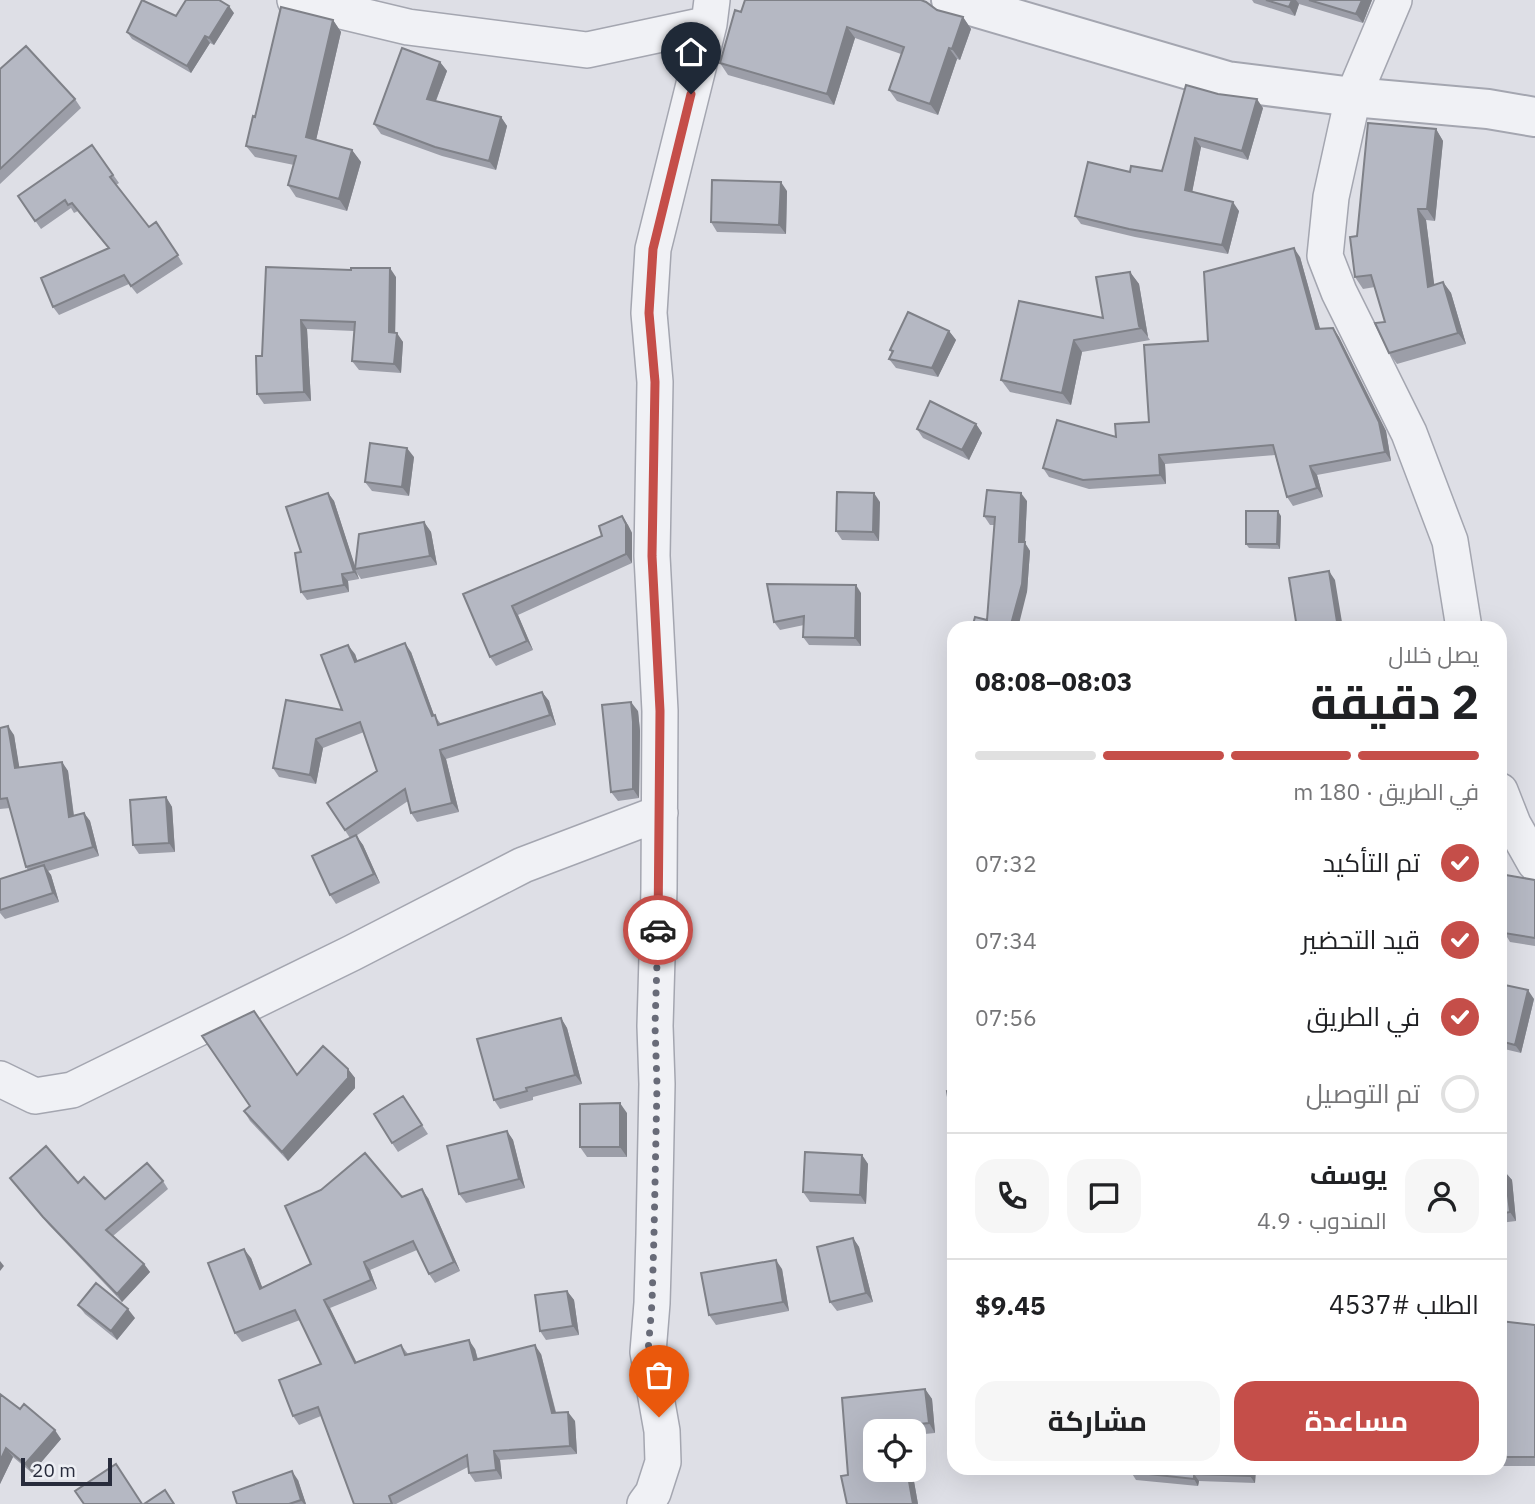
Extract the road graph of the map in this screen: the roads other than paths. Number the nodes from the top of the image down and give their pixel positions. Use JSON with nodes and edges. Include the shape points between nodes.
{"nodes":[{"id":1,"x":295,"y":0,"type":"edge"},
{"id":2,"x":951,"y":0,"type":"edge"},
{"id":3,"x":1394,"y":0,"type":"edge"},
{"id":4,"x":710,"y":12,"type":"edge"},
{"id":5,"x":1353,"y":97,"type":"junction"},
{"id":6,"x":1535,"y":117,"type":"edge"},
{"id":7,"x":1463,"y":621,"type":"edge"},
{"id":8,"x":1507,"y":809,"type":"edge"},
{"id":9,"x":660,"y":813,"type":"junction"},
{"id":10,"x":1535,"y":863,"type":"edge"},
{"id":11,"x":0,"y":1079,"type":"edge"},
{"id":12,"x":645,"y":1504,"type":"edge"}],
"edges":[{"from":1,"to":4,"type":"street","via":[[408,27],[587,50]]},
{"from":2,"to":5,"type":"street","via":[[1227,81]]},
{"from":3,"to":5,"type":"street"},
{"from":4,"to":9,"type":"street","via":[[652,262],[652,556]]},
{"from":5,"to":6,"type":"street"},
{"from":5,"to":7,"type":"street","via":[[1331,197],[1325,256],[1409,433],[1441,517],[1450,541]]},
{"from":8,"to":10,"type":"street"},
{"from":9,"to":11,"type":"street","via":[[523,865],[72,1090],[35,1096]]},
{"from":9,"to":12,"type":"street","via":[[648,1352],[663,1462]]}]}
